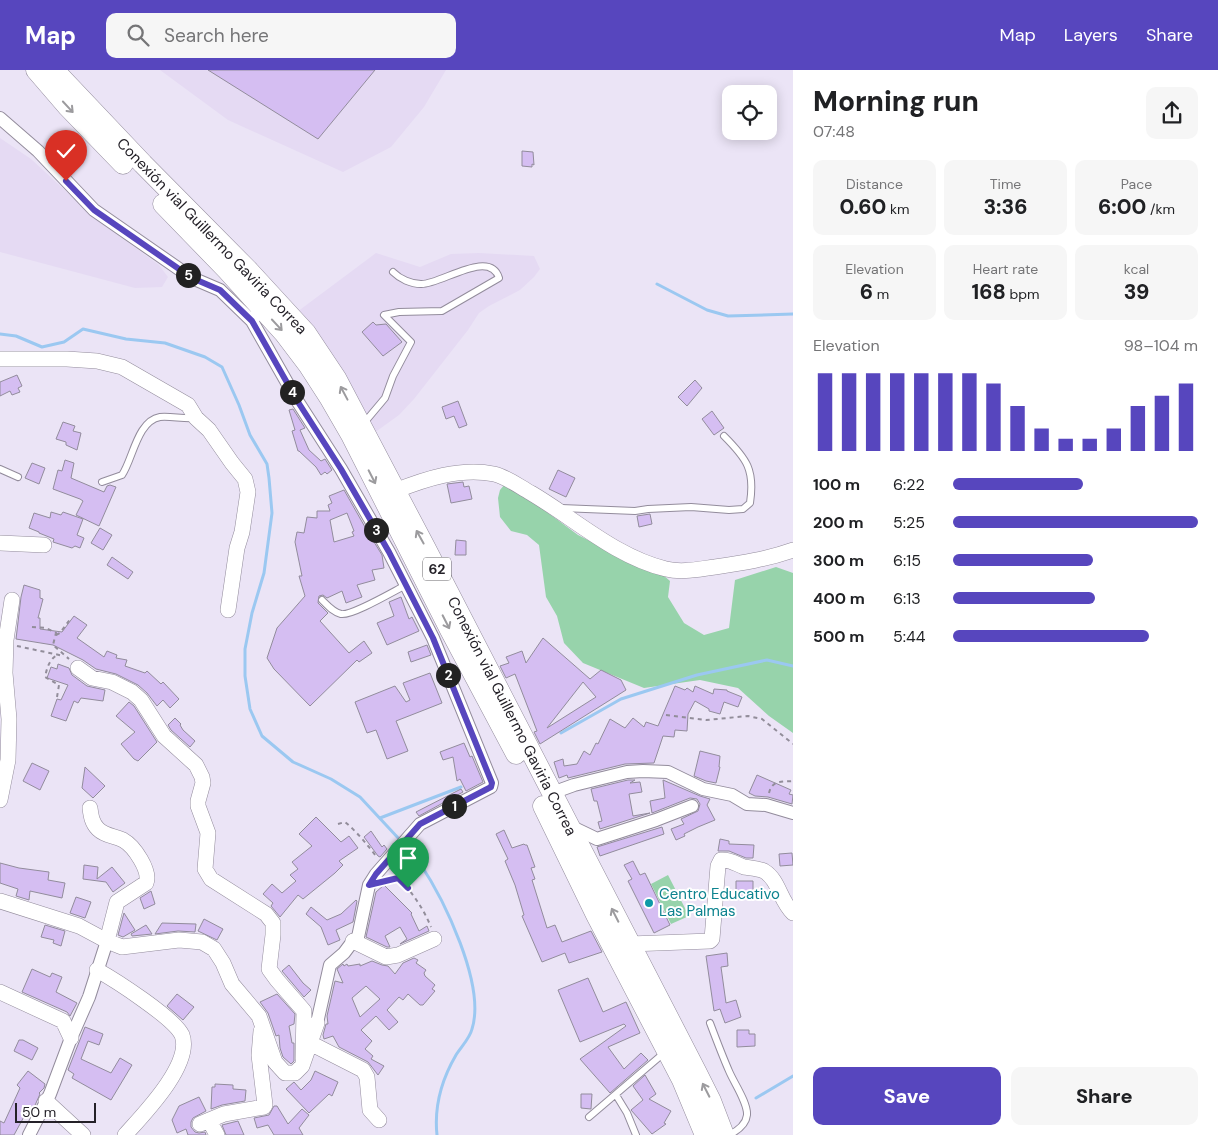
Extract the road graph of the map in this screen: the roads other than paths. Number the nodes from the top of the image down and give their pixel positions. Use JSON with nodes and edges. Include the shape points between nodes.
{"nodes":[{"id":1,"x":36,"y":70,"type":"edge"},
{"id":2,"x":54,"y":70,"type":"edge"},
{"id":3,"x":0,"y":118,"type":"edge"},
{"id":4,"x":393,"y":272,"type":"dead end"},
{"id":5,"x":256,"y":315,"type":"junction"},
{"id":6,"x":0,"y":359,"type":"edge"},
{"id":7,"x":196,"y":418,"type":"junction"},
{"id":8,"x":361,"y":426,"type":"junction"},
{"id":9,"x":724,"y":436,"type":"dead end"},
{"id":10,"x":0,"y":469,"type":"edge"},
{"id":11,"x":18,"y":477,"type":"dead end"},
{"id":12,"x":102,"y":482,"type":"dead end"},
{"id":13,"x":395,"y":492,"type":"junction"},
{"id":14,"x":557,"y":508,"type":"junction"},
{"id":15,"x":0,"y":543,"type":"edge"},
{"id":16,"x":44,"y":545,"type":"dead end"},
{"id":17,"x":793,"y":550,"type":"edge"},
{"id":18,"x":406,"y":585,"type":"junction"},
{"id":19,"x":12,"y":600,"type":"dead end"},
{"id":20,"x":322,"y":600,"type":"dead end"},
{"id":21,"x":228,"y":610,"type":"dead end"},
{"id":22,"x":78,"y":668,"type":"road end"},
{"id":23,"x":552,"y":793,"type":"junction"},
{"id":24,"x":0,"y":800,"type":"edge"},
{"id":25,"x":692,"y":806,"type":"dead end"},
{"id":26,"x":90,"y":808,"type":"dead end"},
{"id":27,"x":793,"y":813,"type":"edge"},
{"id":28,"x":569,"y":826,"type":"junction"},
{"id":29,"x":597,"y":839,"type":"junction"},
{"id":30,"x":587,"y":861,"type":"junction"},
{"id":31,"x":0,"y":901,"type":"edge"},
{"id":32,"x":793,"y":914,"type":"edge"},
{"id":33,"x":434,"y":939,"type":"road end"},
{"id":34,"x":107,"y":941,"type":"junction"},
{"id":35,"x":352,"y":941,"type":"junction"},
{"id":36,"x":630,"y":944,"type":"junction"},
{"id":37,"x":98,"y":970,"type":"junction"},
{"id":38,"x":0,"y":992,"type":"edge"},
{"id":39,"x":262,"y":1022,"type":"junction"},
{"id":40,"x":317,"y":1023,"type":"joint"},
{"id":41,"x":710,"y":1023,"type":"dead end"},
{"id":42,"x":71,"y":1038,"type":"junction"},
{"id":43,"x":310,"y":1043,"type":"junction"},
{"id":44,"x":667,"y":1050,"type":"junction"},
{"id":45,"x":303,"y":1059,"type":"junction"},
{"id":46,"x":616,"y":1095,"type":"junction"},
{"id":47,"x":46,"y":1101,"type":"junction"},
{"id":48,"x":589,"y":1118,"type":"dead end"},
{"id":49,"x":379,"y":1120,"type":"dead end"},
{"id":50,"x":30,"y":1135,"type":"edge"},
{"id":51,"x":83,"y":1135,"type":"edge"},
{"id":52,"x":125,"y":1135,"type":"edge"},
{"id":53,"x":217,"y":1135,"type":"edge"},
{"id":54,"x":636,"y":1135,"type":"edge"},
{"id":55,"x":705,"y":1135,"type":"edge"},
{"id":56,"x":724,"y":1135,"type":"edge"},
{"id":57,"x":729,"y":1135,"type":"edge"}],
"edges":[{"from":1,"to":5,"type":"highway","name":"Conexión vial Guillermo Gaviria Correa","number":"62","one_way":true,"via":[[227,270]]},
{"from":8,"to":2,"type":"highway","name":"Conexión vial Guillermo Gaviria Correa","number":"62","one_way":true,"via":[[336,378],[306,333]]},
{"from":3,"to":5,"type":"street","via":[[38,151],[94,210],[192,278],[220,290]]},
{"from":4,"to":8,"type":"lane","via":[[398,278],[421,284],[476,266],[488,267],[498,278],[442,311],[384,315],[411,342],[392,376],[385,398]]},
{"from":5,"to":18,"type":"street","via":[[298,402],[341,469]]},
{"from":5,"to":44,"type":"highway","name":"Conexión vial Guillermo Gaviria Correa","number":"62","one_way":true,"via":[[284,333],[309,366],[351,435]]},
{"from":6,"to":7,"type":"street","via":[[67,359],[122,367],[188,405]]},
{"from":7,"to":12,"type":"lane","via":[[158,417],[149,422],[140,434],[122,475]]},
{"from":7,"to":21,"type":"street","via":[[245,478],[248,492]]},
{"from":8,"to":13,"type":"highway","name":"Conexión vial Guillermo Gaviria Correa","number":"62"},
{"from":9,"to":14,"type":"lane","via":[[741,453],[750,472],[750,503],[743,509],[691,507],[636,511]]},
{"from":10,"to":11,"type":"lane"},
{"from":13,"to":14,"type":"street","via":[[419,481],[448,474],[482,472],[497,474]]},
{"from":23,"to":13,"type":"highway","name":"Conexión vial Guillermo Gaviria Correa","number":"62","one_way":true},
{"from":14,"to":17,"type":"street","via":[[635,559],[668,570],[686,571],[748,562]]},
{"from":15,"to":16,"type":"street"},
{"from":18,"to":20,"type":"lane","via":[[344,615],[334,612]]},
{"from":18,"to":35,"type":"street","via":[[433,638],[492,783],[491,787],[420,824],[376,875],[358,937]]},
{"from":19,"to":24,"type":"street","via":[[5,673],[8,760]]},
{"from":22,"to":45,"type":"street","via":[[92,678],[112,682],[132,692],[141,700],[164,736],[196,765],[203,783],[198,806],[208,834],[205,869],[211,879],[266,914],[273,923],[269,969],[304,1011]]},
{"from":23,"to":27,"type":"street","via":[[627,772],[668,772],[703,789],[732,795],[747,804],[766,805]]},
{"from":23,"to":28,"type":"highway","name":"Conexión vial Guillermo Gaviria Correa","number":"62"},
{"from":25,"to":29,"type":"street"},
{"from":26,"to":34,"type":"street","via":[[98,830],[134,849],[148,874],[146,883],[117,902]]},
{"from":28,"to":29,"type":"street"},
{"from":28,"to":30,"type":"highway","name":"Conexión vial Guillermo Gaviria Correa","number":"62"},
{"from":29,"to":30,"type":"street"},
{"from":36,"to":30,"type":"highway","name":"Conexión vial Guillermo Gaviria Correa","number":"62","one_way":true},
{"from":31,"to":34,"type":"street","via":[[79,926]]},
{"from":32,"to":36,"type":"street","via":[[780,896],[778,886],[764,871],[721,860],[710,941]]},
{"from":33,"to":35,"type":"street","via":[[398,955],[386,956]]},
{"from":34,"to":37,"type":"street"},
{"from":34,"to":39,"type":"street","via":[[122,947],[179,940],[202,942],[214,949],[232,984]]},
{"from":35,"to":40,"type":"street","via":[[330,965]]},
{"from":56,"to":36,"type":"highway","name":"Conexión vial Guillermo Gaviria Correa","number":"62","one_way":true,"via":[[711,1101]]},
{"from":37,"to":42,"type":"street"},
{"from":37,"to":52,"type":"street","via":[[126,987],[182,1035],[184,1048],[180,1063]]},
{"from":38,"to":42,"type":"street","via":[[63,1021]]},
{"from":39,"to":45,"type":"street","via":[[275,1062],[285,1073],[295,1073],[302,1066]]},
{"from":39,"to":53,"type":"street","via":[[259,1055],[264,1108],[224,1114],[204,1122]]},
{"from":40,"to":43,"type":"street"},
{"from":41,"to":57,"type":"lane","via":[[747,1115],[738,1131]]},
{"from":42,"to":47,"type":"street"},
{"from":43,"to":45,"type":"street"},
{"from":43,"to":49,"type":"street","via":[[363,1070],[367,1077],[370,1110]]},
{"from":44,"to":46,"type":"lane"},
{"from":44,"to":55,"type":"highway","name":"Conexión vial Guillermo Gaviria Correa","number":"62"},
{"from":46,"to":48,"type":"lane"},
{"from":46,"to":54,"type":"lane"},
{"from":47,"to":50,"type":"street"},
{"from":47,"to":51,"type":"street"}]}
